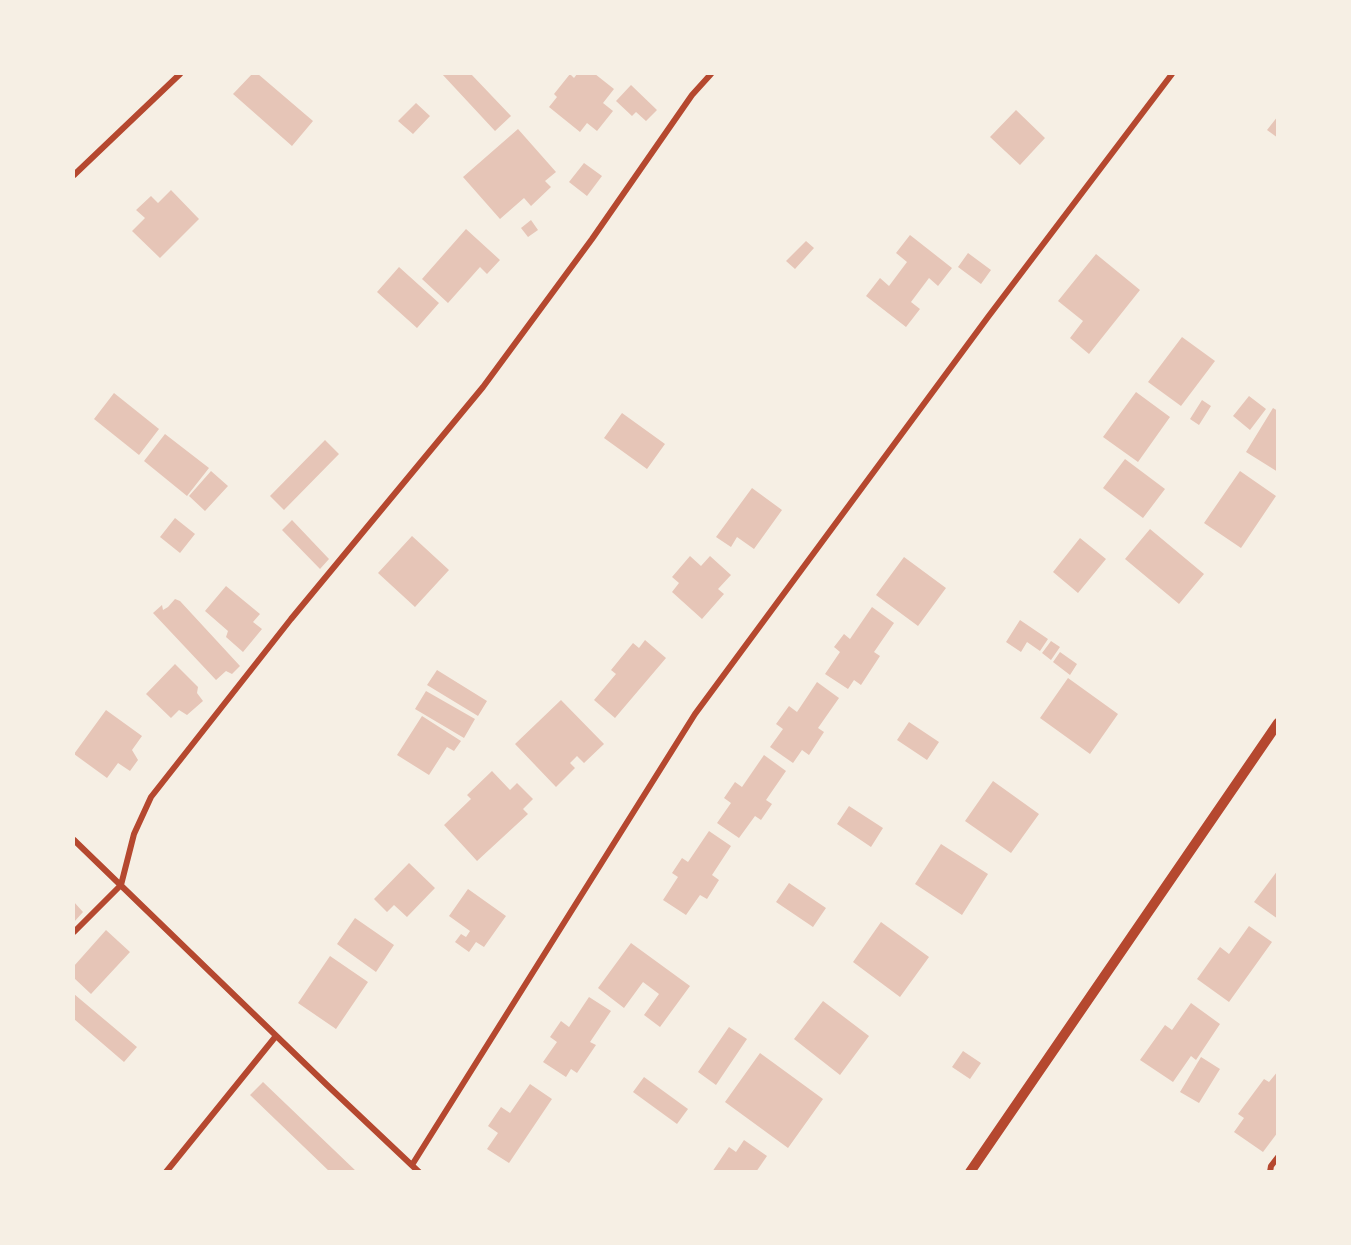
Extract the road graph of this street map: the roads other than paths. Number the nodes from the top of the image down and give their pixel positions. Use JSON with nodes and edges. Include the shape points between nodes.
{"nodes":[{"id":1,"x":180,"y":74,"type":"edge"},
{"id":2,"x":711,"y":74,"type":"edge"},
{"id":3,"x":1172,"y":74,"type":"edge"},
{"id":4,"x":74,"y":175,"type":"edge"},
{"id":5,"x":1278,"y":723,"type":"edge"},
{"id":6,"x":74,"y":840,"type":"edge"},
{"id":7,"x":121,"y":885,"type":"junction"},
{"id":8,"x":74,"y":932,"type":"edge"},
{"id":9,"x":276,"y":1036,"type":"junction"},
{"id":10,"x":1278,"y":1157,"type":"edge"},
{"id":11,"x":412,"y":1165,"type":"junction"},
{"id":12,"x":166,"y":1172,"type":"edge"},
{"id":13,"x":419,"y":1172,"type":"edge"},
{"id":14,"x":970,"y":1172,"type":"edge"},
{"id":15,"x":1270,"y":1172,"type":"edge"}],
"edges":[{"from":1,"to":4,"type":"street"},
{"from":2,"to":7,"type":"street","via":[[483,387],[291,619],[151,797],[134,834]]},
{"from":3,"to":11,"type":"street","via":[[695,714]]},
{"from":5,"to":14,"type":"street"},
{"from":6,"to":7,"type":"street"},
{"from":7,"to":8,"type":"street"},
{"from":7,"to":9,"type":"street"},
{"from":9,"to":11,"type":"street"},
{"from":9,"to":12,"type":"street"},
{"from":10,"to":15,"type":"street"},
{"from":11,"to":13,"type":"street"}]}
